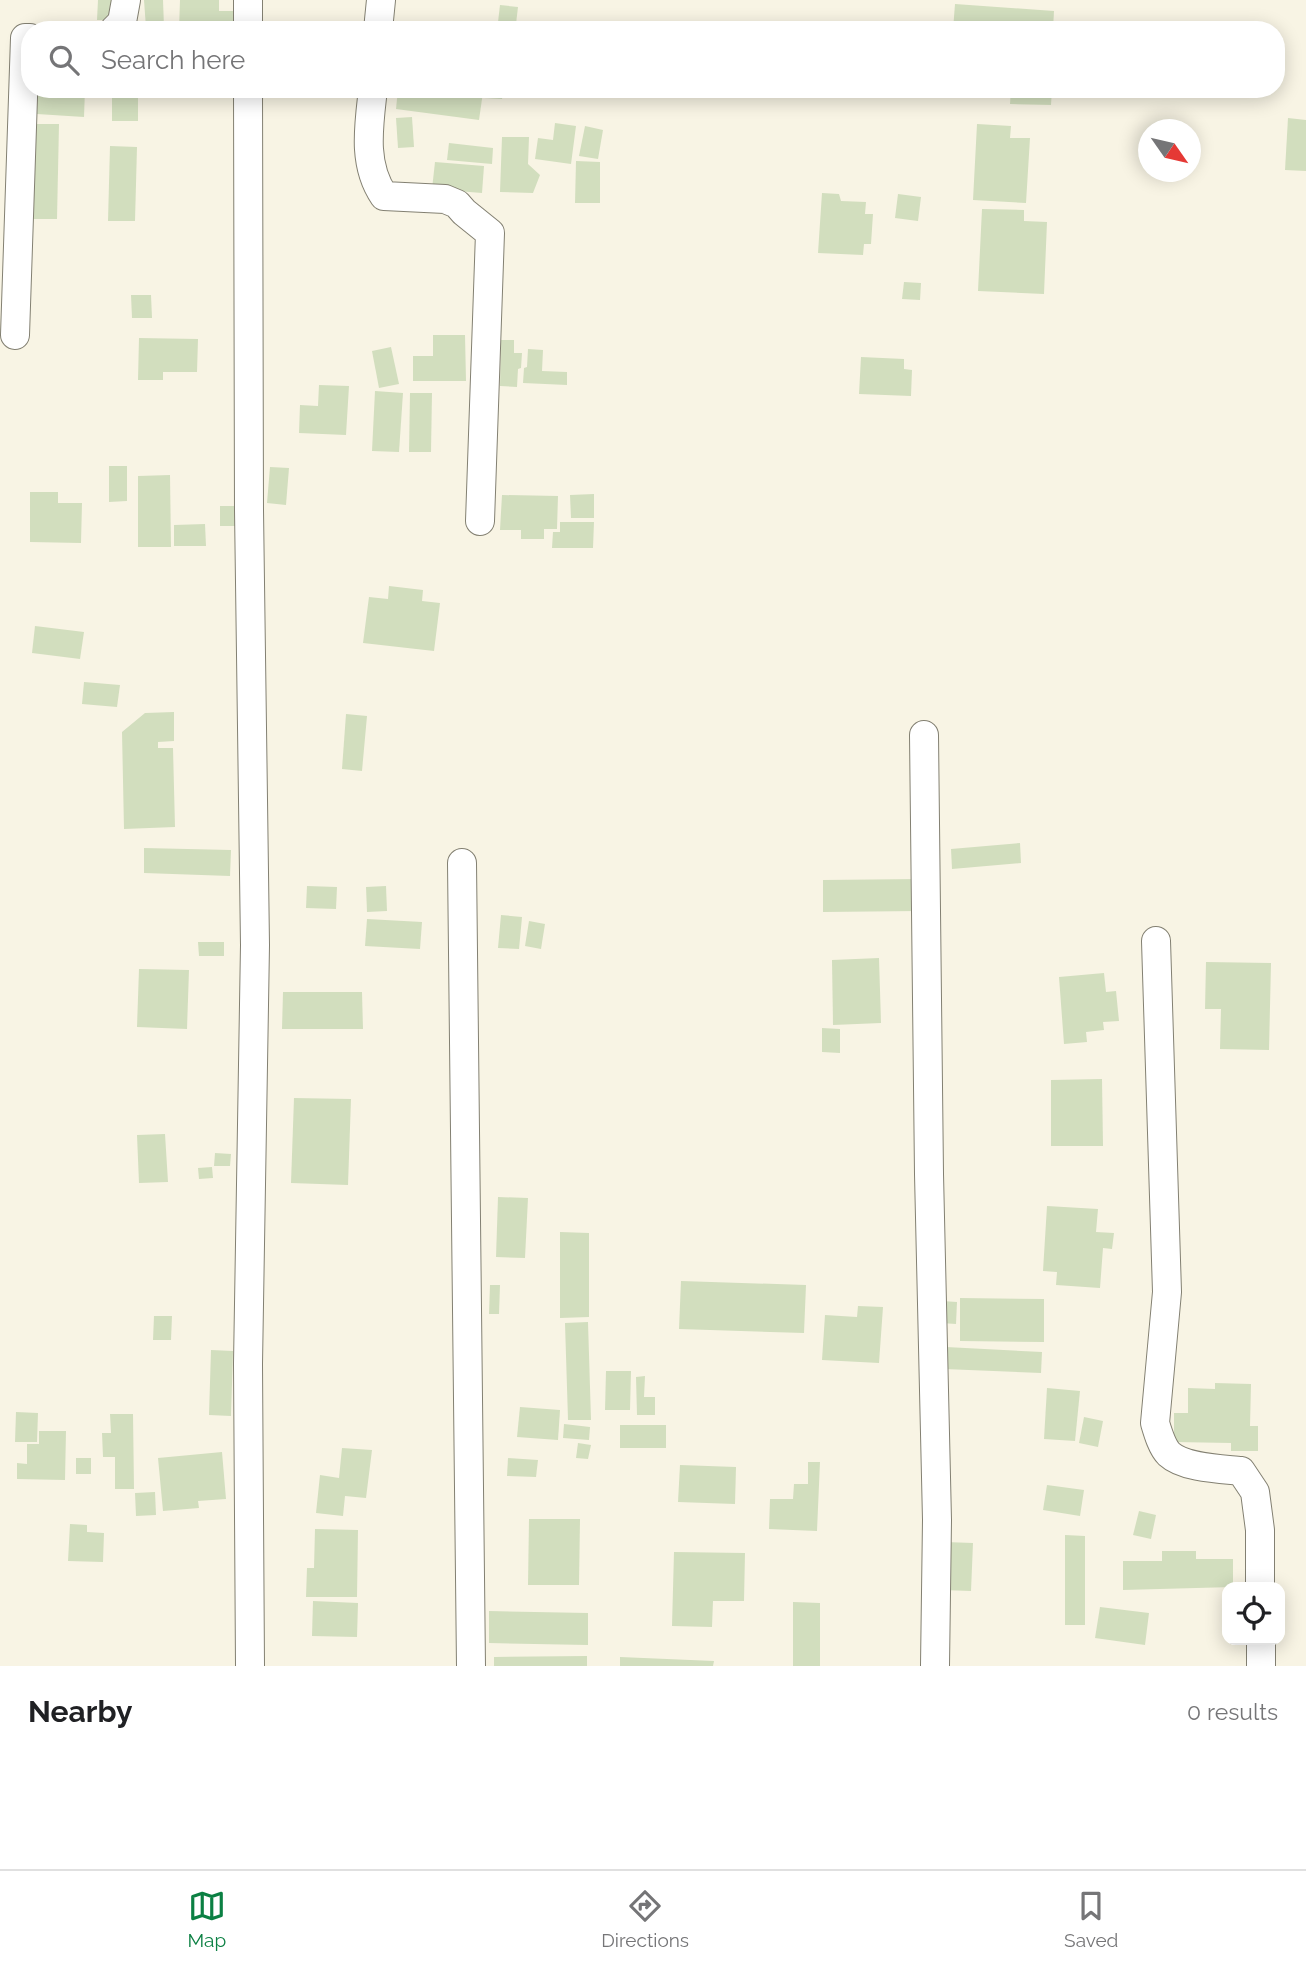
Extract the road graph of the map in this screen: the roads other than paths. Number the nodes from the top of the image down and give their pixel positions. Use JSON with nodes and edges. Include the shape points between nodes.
{"nodes":[{"id":1,"x":126,"y":0,"type":"edge"},
{"id":2,"x":248,"y":0,"type":"edge"},
{"id":3,"x":381,"y":0,"type":"edge"},
{"id":4,"x":122,"y":21,"type":"edge"},
{"id":5,"x":248,"y":21,"type":"edge"},
{"id":6,"x":379,"y":21,"type":"edge"},
{"id":7,"x":23,"y":98,"type":"edge"},
{"id":8,"x":248,"y":98,"type":"edge"},
{"id":9,"x":372,"y":98,"type":"edge"},
{"id":10,"x":15,"y":335,"type":"dead end"},
{"id":11,"x":480,"y":521,"type":"dead end"},
{"id":12,"x":924,"y":735,"type":"dead end"},
{"id":13,"x":462,"y":863,"type":"dead end"},
{"id":14,"x":1156,"y":942,"type":"dead end"},
{"id":15,"x":1260,"y":1582,"type":"edge"},
{"id":16,"x":1261,"y":1645,"type":"edge"},
{"id":17,"x":250,"y":1666,"type":"edge"},
{"id":18,"x":471,"y":1666,"type":"edge"},
{"id":19,"x":935,"y":1666,"type":"edge"},
{"id":20,"x":1261,"y":1666,"type":"edge"}],
"edges":[{"from":1,"to":4,"type":"street"},
{"from":2,"to":5,"type":"street"},
{"from":3,"to":6,"type":"street"},
{"from":7,"to":10,"type":"street"},
{"from":8,"to":17,"type":"street","via":[[255,945],[248,1364]]},
{"from":9,"to":11,"type":"street","via":[[368,140],[375,183],[384,196],[445,199],[490,233]]},
{"from":12,"to":19,"type":"street","via":[[937,1520]]},
{"from":13,"to":18,"type":"street"},
{"from":14,"to":15,"type":"street","via":[[1167,1292],[1155,1423],[1170,1455],[1197,1466],[1241,1471],[1255,1492]]},
{"from":16,"to":20,"type":"street"}]}
